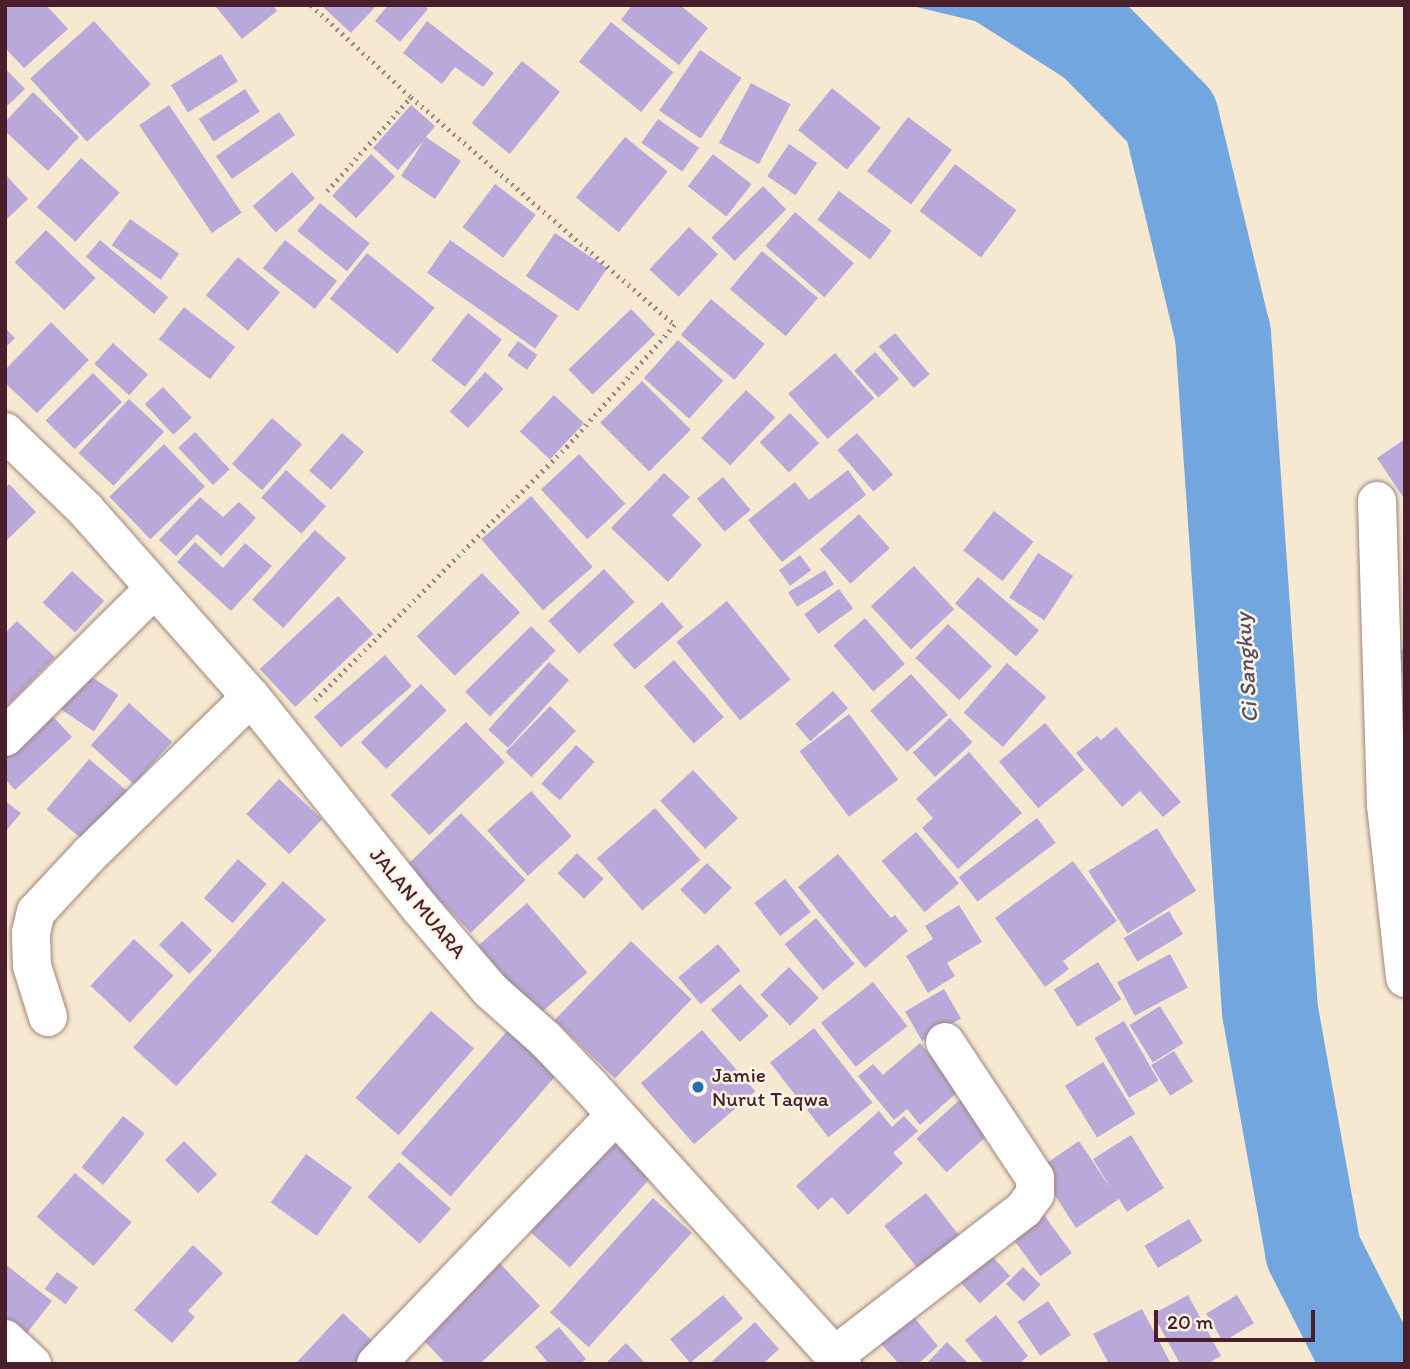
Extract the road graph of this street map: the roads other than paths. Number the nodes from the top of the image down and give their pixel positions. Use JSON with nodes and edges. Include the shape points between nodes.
{"nodes":[{"id":1,"x":5,"y":432,"type":"edge"},
{"id":2,"x":1377,"y":501,"type":"dead end"},
{"id":3,"x":153,"y":590,"type":"junction"},
{"id":4,"x":251,"y":697,"type":"junction"},
{"id":5,"x":5,"y":737,"type":"edge"},
{"id":6,"x":1405,"y":978,"type":"edge"},
{"id":7,"x":48,"y":1017,"type":"dead end"},
{"id":8,"x":945,"y":1042,"type":"dead end"},
{"id":9,"x":615,"y":1116,"type":"junction"},
{"id":10,"x":5,"y":1339,"type":"edge"},
{"id":11,"x":838,"y":1360,"type":"edge"},
{"id":12,"x":32,"y":1364,"type":"edge"},
{"id":13,"x":376,"y":1364,"type":"edge"}],
"edges":[{"from":1,"to":3,"type":"street","name":"JALAN MUARA","via":[[85,509]]},
{"from":2,"to":6,"type":"street","via":[[1386,805]]},
{"from":3,"to":4,"type":"street","name":"JALAN MUARA"},
{"from":3,"to":5,"type":"street"},
{"from":4,"to":7,"type":"street","via":[[36,912],[31,933],[33,966]]},
{"from":4,"to":9,"type":"street","name":"JALAN MUARA","via":[[490,990],[545,1039]]},
{"from":8,"to":11,"type":"street","via":[[1035,1178],[1035,1194],[1024,1209]]},
{"from":9,"to":11,"type":"street","name":"JALAN MUARA"},
{"from":9,"to":13,"type":"street"},
{"from":10,"to":12,"type":"street"}]}
